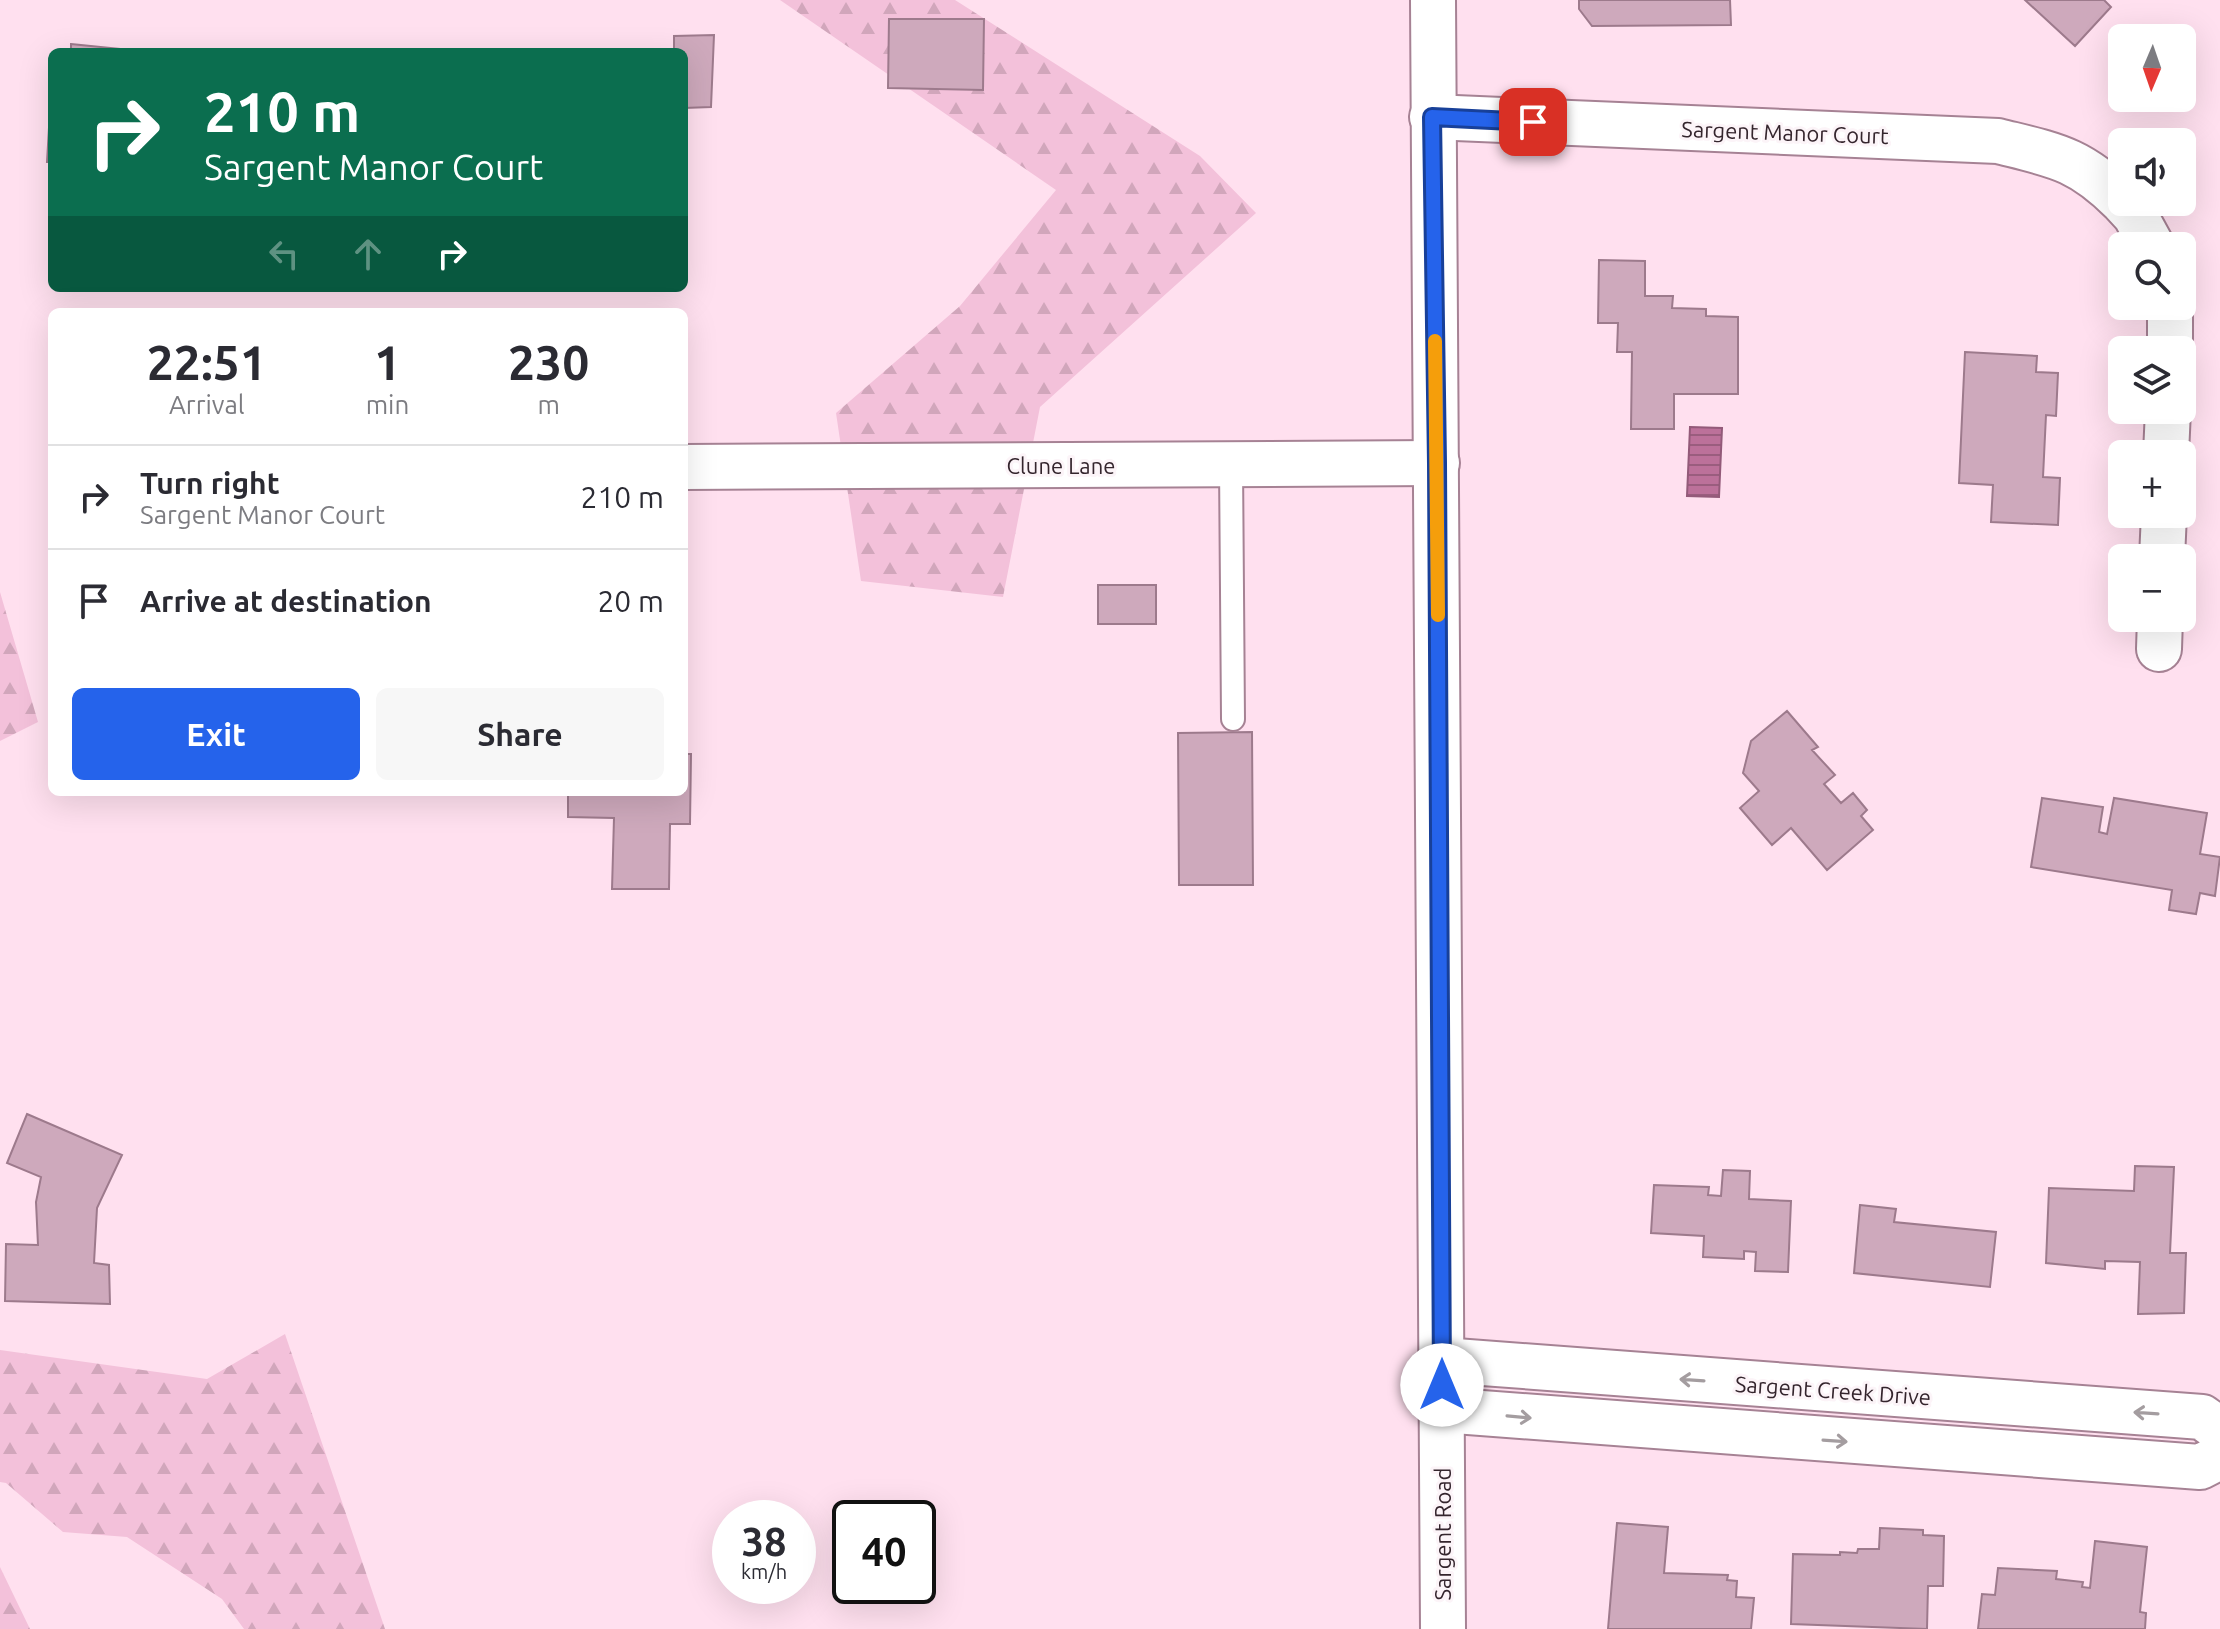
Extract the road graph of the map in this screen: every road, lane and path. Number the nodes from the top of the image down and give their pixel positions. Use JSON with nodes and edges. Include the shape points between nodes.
{"nodes":[{"id":1,"x":1433,"y":0,"type":"edge"},
{"id":2,"x":1432,"y":117,"type":"junction"},
{"id":3,"x":2108,"y":190,"type":"edge"},
{"id":4,"x":1437,"y":463,"type":"junction"},
{"id":5,"x":1231,"y":464,"type":"junction"},
{"id":6,"x":688,"y":467,"type":"edge"},
{"id":7,"x":1233,"y":719,"type":"dead end"},
{"id":8,"x":1442,"y":1360,"type":"junction"},
{"id":9,"x":1778,"y":1386,"type":"junction"},
{"id":10,"x":1985,"y":1401,"type":"junction"},
{"id":11,"x":1442,"y":1410,"type":"junction"},
{"id":12,"x":2220,"y":1430,"type":"edge"},
{"id":13,"x":1776,"y":1437,"type":"junction"},
{"id":14,"x":1981,"y":1452,"type":"junction"},
{"id":15,"x":2220,"y":1457,"type":"edge"},
{"id":16,"x":1443,"y":1629,"type":"edge"}],
"edges":[{"from":1,"to":2,"type":"street","name":"Sargent Road"},
{"from":2,"to":3,"type":"street","name":"Sargent Manor Court","via":[[1998,141],[2081,166]]},
{"from":2,"to":4,"type":"street","name":"Sargent Road"},
{"from":4,"to":5,"type":"street","name":"Clune Lane"},
{"from":4,"to":8,"type":"street","name":"Sargent Road"},
{"from":5,"to":6,"type":"street","name":"Clune Lane"},
{"from":5,"to":7,"type":"lane"},
{"from":9,"to":8,"type":"street","name":"Sargent Creek Drive","one_way":true},
{"from":8,"to":11,"type":"street","name":"Sargent Road"},
{"from":9,"to":10,"type":"street","name":"Sargent Creek Drive"},
{"from":9,"to":13,"type":"lane"},
{"from":12,"to":10,"type":"street","name":"Sargent Creek Drive","one_way":true,"via":[[2202,1417]]},
{"from":10,"to":14,"type":"lane"},
{"from":11,"to":13,"type":"street","one_way":true},
{"from":11,"to":16,"type":"street","name":"Sargent Road"},
{"from":13,"to":14,"type":"street","one_way":true},
{"from":14,"to":15,"type":"street","via":[[2200,1467]]}]}
